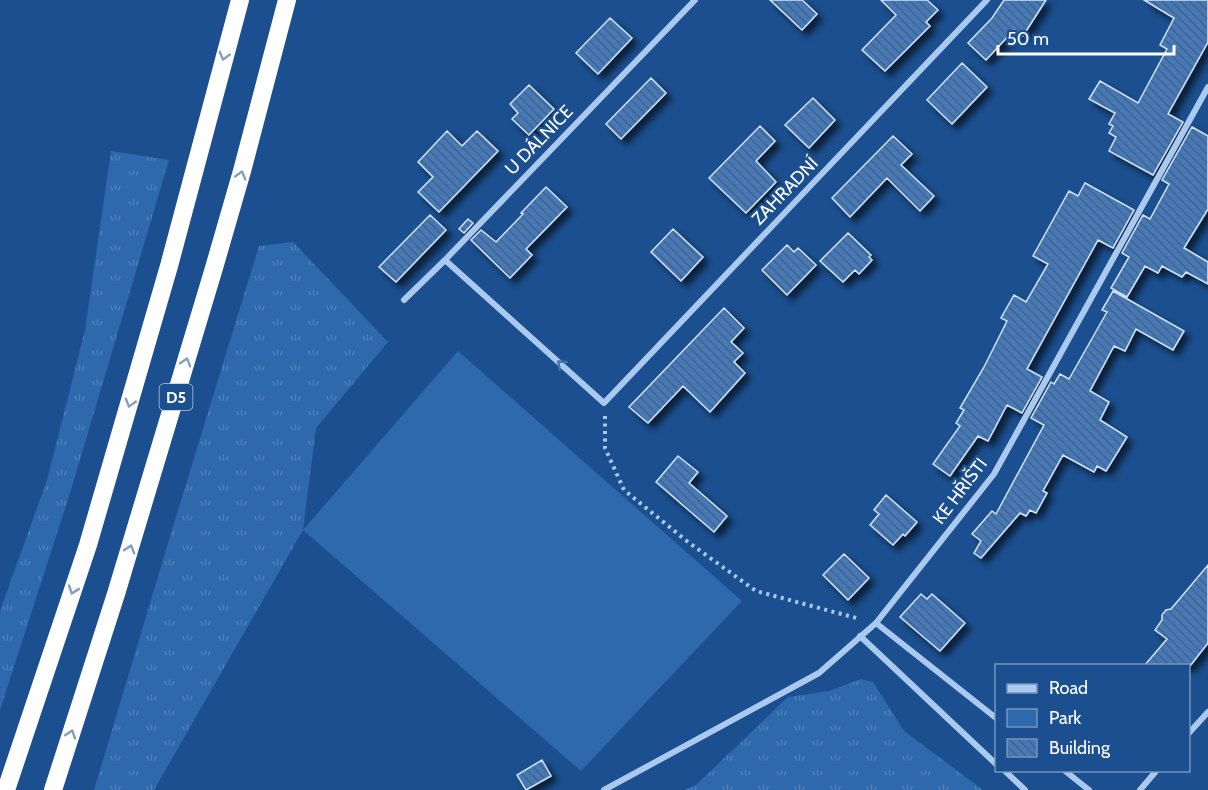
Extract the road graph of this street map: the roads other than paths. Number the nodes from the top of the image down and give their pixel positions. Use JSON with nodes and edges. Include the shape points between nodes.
{"nodes":[{"id":1,"x":240,"y":0,"type":"edge"},
{"id":2,"x":287,"y":0,"type":"edge"},
{"id":3,"x":695,"y":0,"type":"edge"},
{"id":4,"x":987,"y":0,"type":"edge"},
{"id":5,"x":1208,"y":87,"type":"edge"},
{"id":6,"x":445,"y":260,"type":"junction"},
{"id":7,"x":404,"y":300,"type":"dead end"},
{"id":8,"x":876,"y":623,"type":"junction"},
{"id":9,"x":860,"y":636,"type":"junction"},
{"id":10,"x":1208,"y":712,"type":"edge"},
{"id":11,"x":995,"y":717,"type":"edge"},
{"id":12,"x":1190,"y":732,"type":"edge"},
{"id":13,"x":995,"y":763,"type":"edge"},
{"id":14,"x":1005,"y":772,"type":"edge"},
{"id":15,"x":1065,"y":772,"type":"edge"},
{"id":16,"x":1156,"y":772,"type":"edge"},
{"id":17,"x":6,"y":790,"type":"edge"},
{"id":18,"x":53,"y":790,"type":"edge"},
{"id":19,"x":604,"y":790,"type":"edge"},
{"id":20,"x":1025,"y":790,"type":"edge"},
{"id":21,"x":1089,"y":790,"type":"edge"},
{"id":22,"x":1140,"y":790,"type":"edge"}],
"edges":[{"from":1,"to":17,"type":"highway","number":"D5","one_way":true,"via":[[169,266],[88,545]]},
{"from":18,"to":2,"type":"highway","number":"D5","one_way":true,"via":[[214,268]]},
{"from":3,"to":6,"type":"street","name":"U DÁLNICE"},
{"from":4,"to":6,"type":"street","name":"ZAHRADNÍ","one_way":true,"via":[[604,403]]},
{"from":5,"to":8,"type":"street","name":"KE HŘIŠTI","via":[[994,474]]},
{"from":6,"to":7,"type":"street","name":"U DÁLNICE"},
{"from":8,"to":9,"type":"street","name":"KE HŘIŠTI"},
{"from":8,"to":11,"type":"street"},
{"from":9,"to":13,"type":"street"},
{"from":9,"to":19,"type":"street","name":"KE HŘIŠTI","via":[[819,673]]},
{"from":10,"to":12,"type":"street"},
{"from":14,"to":20,"type":"street"},
{"from":15,"to":21,"type":"street"},
{"from":16,"to":22,"type":"street"}]}
